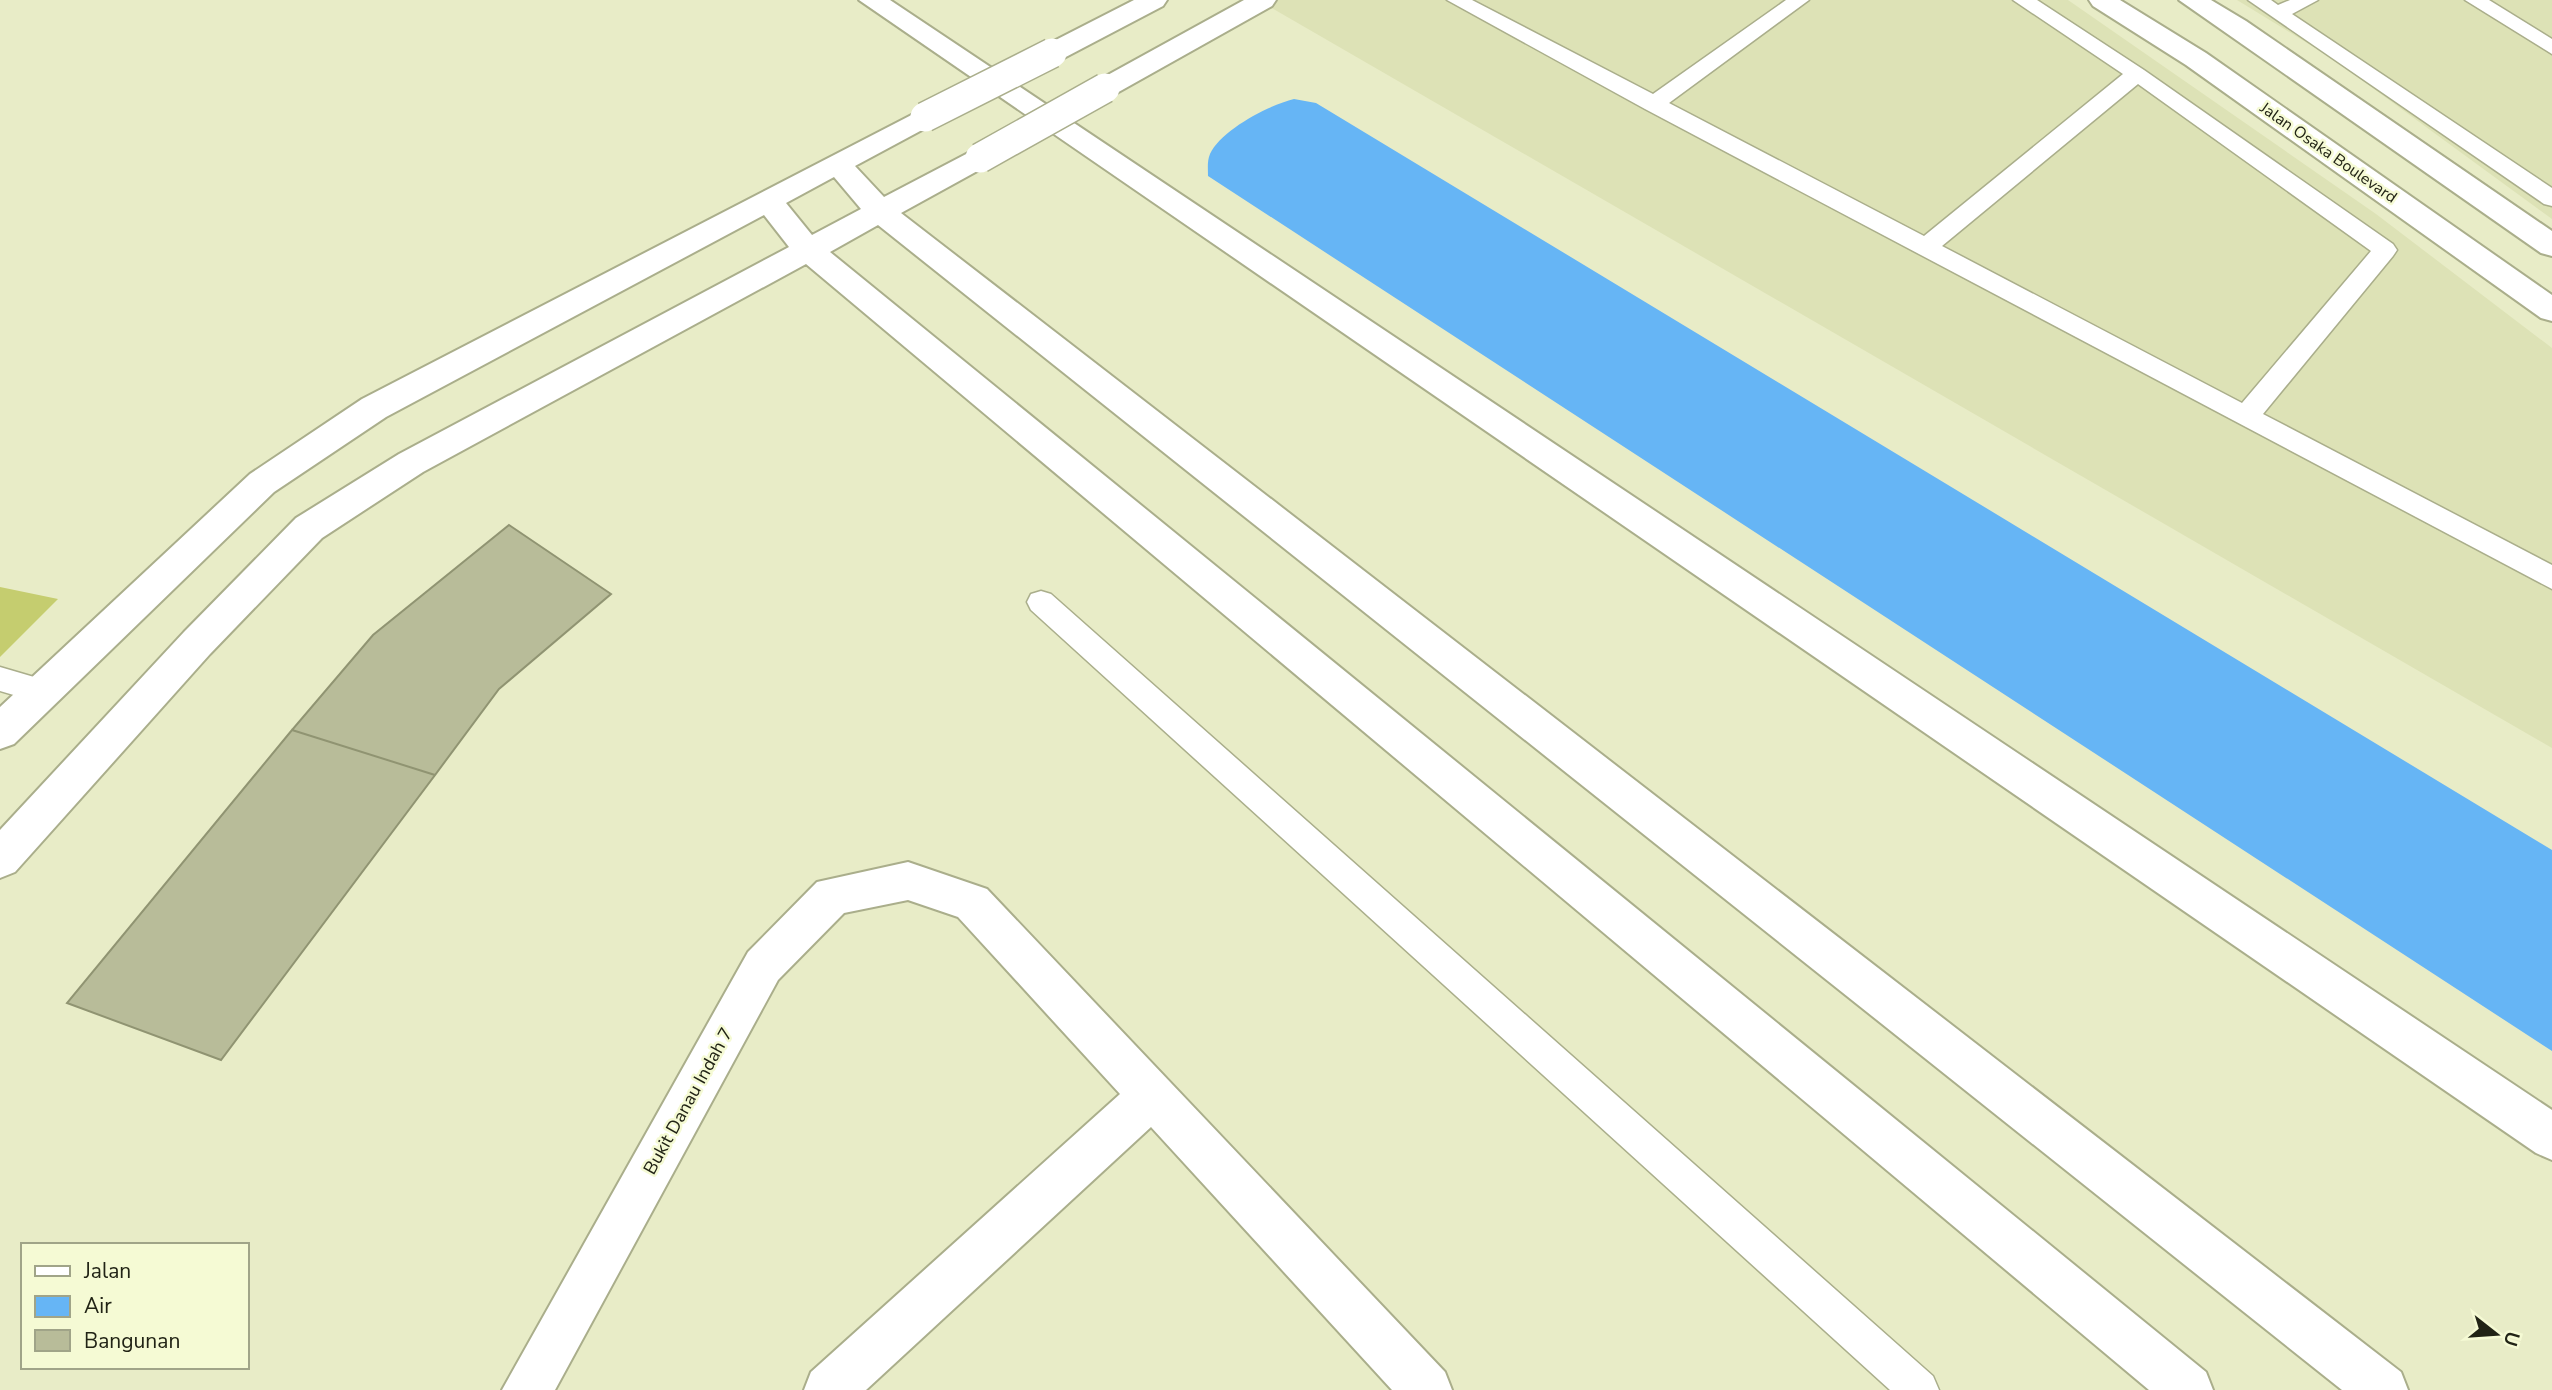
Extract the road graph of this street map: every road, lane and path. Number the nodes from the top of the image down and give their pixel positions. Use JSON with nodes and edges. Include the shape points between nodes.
{"nodes":[{"id":1,"x":872,"y":0,"type":"edge"},
{"id":2,"x":1154,"y":0,"type":"edge"},
{"id":3,"x":1263,"y":0,"type":"edge"},
{"id":4,"x":1457,"y":0,"type":"edge"},
{"id":5,"x":1799,"y":0,"type":"edge"},
{"id":6,"x":2023,"y":0,"type":"edge"},
{"id":7,"x":2102,"y":0,"type":"edge"},
{"id":8,"x":2192,"y":0,"type":"edge"},
{"id":9,"x":2258,"y":0,"type":"edge"},
{"id":10,"x":2308,"y":0,"type":"edge"},
{"id":11,"x":2475,"y":0,"type":"edge"},
{"id":12,"x":2278,"y":12,"type":"junction"},
{"id":13,"x":2552,"y":48,"type":"edge"},
{"id":14,"x":2137,"y":74,"type":"junction"},
{"id":15,"x":1653,"y":104,"type":"junction"},
{"id":16,"x":838,"y":164,"type":"junction"},
{"id":17,"x":2552,"y":199,"type":"edge"},
{"id":18,"x":768,"y":200,"type":"junction"},
{"id":19,"x":880,"y":212,"type":"junction"},
{"id":20,"x":2552,"y":246,"type":"edge"},
{"id":21,"x":1926,"y":247,"type":"junction"},
{"id":22,"x":808,"y":250,"type":"junction"},
{"id":23,"x":2552,"y":310,"type":"edge"},
{"id":24,"x":2246,"y":416,"type":"junction"},
{"id":25,"x":2552,"y":578,"type":"edge"},
{"id":26,"x":1041,"y":602,"type":"dead end"},
{"id":27,"x":0,"y":679,"type":"edge"},
{"id":28,"x":40,"y":691,"type":"junction"},
{"id":29,"x":0,"y":732,"type":"edge"},
{"id":30,"x":0,"y":859,"type":"edge"},
{"id":31,"x":1152,"y":1095,"type":"junction"},
{"id":32,"x":2552,"y":1137,"type":"edge"},
{"id":33,"x":527,"y":1390,"type":"edge"},
{"id":34,"x":829,"y":1390,"type":"edge"},
{"id":35,"x":1427,"y":1390,"type":"edge"},
{"id":36,"x":1919,"y":1390,"type":"edge"},
{"id":37,"x":2188,"y":1390,"type":"edge"},
{"id":38,"x":2383,"y":1390,"type":"edge"}],
"edges":[{"from":1,"to":32,"type":"street"},
{"from":2,"to":16,"type":"street","bridge":true},
{"from":3,"to":19,"type":"street","bridge":true},
{"from":4,"to":15,"type":"lane"},
{"from":5,"to":15,"type":"lane"},
{"from":6,"to":14,"type":"lane"},
{"from":7,"to":23,"type":"street","name":"Jalan Osaka Boulevard","via":[[2196,60]]},
{"from":8,"to":20,"type":"street"},
{"from":9,"to":12,"type":"lane"},
{"from":10,"to":12,"type":"lane"},
{"from":11,"to":13,"type":"lane"},
{"from":12,"to":17,"type":"lane"},
{"from":14,"to":21,"type":"lane"},
{"from":14,"to":24,"type":"lane","via":[[2385,250]]},
{"from":15,"to":21,"type":"lane"},
{"from":16,"to":18,"type":"street"},
{"from":16,"to":19,"type":"street"},
{"from":18,"to":22,"type":"street"},
{"from":18,"to":28,"type":"street","via":[[374,408],[273,476]]},
{"from":19,"to":22,"type":"street"},
{"from":19,"to":38,"type":"street"},
{"from":21,"to":24,"type":"lane"},
{"from":22,"to":30,"type":"street","via":[[411,463],[309,528]]},
{"from":22,"to":37,"type":"street"},
{"from":24,"to":25,"type":"lane"},
{"from":26,"to":36,"type":"lane"},
{"from":27,"to":28,"type":"lane"},
{"from":28,"to":29,"type":"street"},
{"from":31,"to":33,"type":"street","name":"Bukit Danau Indah 7","via":[[972,903],[908,881],[832,896],[763,966]]},
{"from":31,"to":34,"type":"street"},
{"from":31,"to":35,"type":"street"}]}
